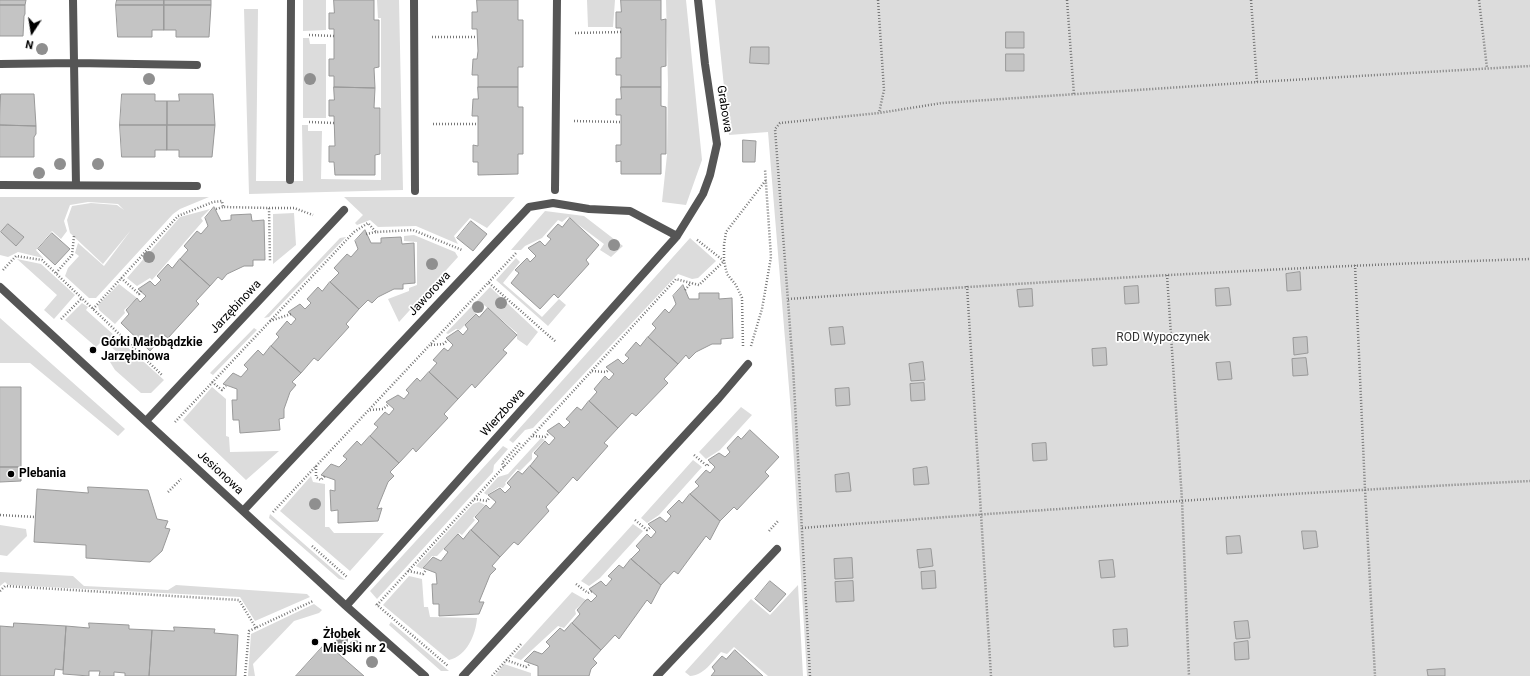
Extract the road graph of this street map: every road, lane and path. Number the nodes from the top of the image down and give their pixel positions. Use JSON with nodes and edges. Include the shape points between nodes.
{"nodes":[{"id":1,"x":72,"y":0,"type":"edge"},
{"id":2,"x":291,"y":0,"type":"edge"},
{"id":3,"x":414,"y":0,"type":"edge"},
{"id":4,"x":557,"y":0,"type":"edge"},
{"id":5,"x":698,"y":0,"type":"edge"},
{"id":6,"x":878,"y":0,"type":"edge"},
{"id":7,"x":1067,"y":0,"type":"edge"},
{"id":8,"x":1251,"y":0,"type":"edge"},
{"id":9,"x":1479,"y":0,"type":"edge"},
{"id":10,"x":621,"y":32,"type":"dead end"},
{"id":11,"x":556,"y":33,"type":"junction"},
{"id":12,"x":291,"y":35,"type":"junction"},
{"id":13,"x":334,"y":36,"type":"dead end"},
{"id":14,"x":414,"y":36,"type":"junction"},
{"id":15,"x":477,"y":37,"type":"dead end"},
{"id":16,"x":74,"y":63,"type":"junction"},
{"id":17,"x":0,"y":64,"type":"edge"},
{"id":18,"x":197,"y":65,"type":"dead end"},
{"id":19,"x":1530,"y":66,"type":"edge"},
{"id":20,"x":1487,"y":68,"type":"junction"},
{"id":21,"x":1257,"y":82,"type":"junction"},
{"id":22,"x":1074,"y":95,"type":"junction"},
{"id":23,"x":880,"y":113,"type":"junction"},
{"id":24,"x":556,"y":121,"type":"junction"},
{"id":25,"x":290,"y":122,"type":"junction"},
{"id":26,"x":621,"y":122,"type":"dead end"},
{"id":27,"x":334,"y":123,"type":"dead end"},
{"id":28,"x":414,"y":124,"type":"junction"},
{"id":29,"x":478,"y":124,"type":"dead end"},
{"id":30,"x":765,"y":169,"type":"dead end"},
{"id":31,"x":290,"y":180,"type":"dead end"},
{"id":32,"x":766,"y":180,"type":"junction"},
{"id":33,"x":0,"y":185,"type":"edge"},
{"id":34,"x":76,"y":185,"type":"junction"},
{"id":35,"x":197,"y":186,"type":"dead end"},
{"id":36,"x":555,"y":190,"type":"dead end"},
{"id":37,"x":415,"y":191,"type":"dead end"},
{"id":38,"x":223,"y":207,"type":"junction"},
{"id":39,"x":269,"y":208,"type":"junction"},
{"id":40,"x":216,"y":209,"type":"dead end"},
{"id":41,"x":344,"y":210,"type":"dead end"},
{"id":42,"x":332,"y":223,"type":"junction"},
{"id":43,"x":376,"y":232,"type":"junction"},
{"id":44,"x":366,"y":234,"type":"dead end"},
{"id":45,"x":74,"y":236,"type":"dead end"},
{"id":46,"x":677,"y":236,"type":"junction"},
{"id":47,"x":693,"y":237,"type":"dead end"},
{"id":48,"x":516,"y":254,"type":"dead end"},
{"id":49,"x":1530,"y":259,"type":"edge"},
{"id":50,"x":478,"y":261,"type":"junction"},
{"id":51,"x":724,"y":261,"type":"junction"},
{"id":52,"x":1355,"y":264,"type":"junction"},
{"id":53,"x":0,"y":266,"type":"edge"},
{"id":54,"x":270,"y":268,"type":"dead end"},
{"id":55,"x":56,"y":273,"type":"junction"},
{"id":56,"x":1167,"y":275,"type":"junction"},
{"id":57,"x":495,"y":277,"type":"junction"},
{"id":58,"x":121,"y":278,"type":"junction"},
{"id":59,"x":489,"y":283,"type":"junction"},
{"id":60,"x":692,"y":283,"type":"junction"},
{"id":61,"x":967,"y":286,"type":"junction"},
{"id":62,"x":0,"y":287,"type":"edge"},
{"id":63,"x":685,"y":290,"type":"dead end"},
{"id":64,"x":141,"y":291,"type":"dead end"},
{"id":65,"x":82,"y":298,"type":"junction"},
{"id":66,"x":788,"y":299,"type":"junction"},
{"id":67,"x":93,"y":309,"type":"junction"},
{"id":68,"x":291,"y":314,"type":"dead end"},
{"id":69,"x":65,"y":315,"type":"dead end"},
{"id":70,"x":270,"y":321,"type":"junction"},
{"id":71,"x":448,"y":340,"type":"dead end"},
{"id":72,"x":431,"y":345,"type":"junction"},
{"id":73,"x":571,"y":355,"type":"junction"},
{"id":74,"x":748,"y":364,"type":"dead end"},
{"id":75,"x":609,"y":370,"type":"dead end"},
{"id":76,"x":592,"y":371,"type":"junction"},
{"id":77,"x":176,"y":389,"type":"junction"},
{"id":78,"x":389,"y":404,"type":"dead end"},
{"id":79,"x":160,"y":407,"type":"junction"},
{"id":80,"x":370,"y":410,"type":"junction"},
{"id":81,"x":146,"y":421,"type":"junction"},
{"id":82,"x":175,"y":422,"type":"junction"},
{"id":83,"x":181,"y":427,"type":"dead end"},
{"id":84,"x":549,"y":433,"type":"dead end"},
{"id":85,"x":533,"y":436,"type":"junction"},
{"id":86,"x":525,"y":437,"type":"dead end"},
{"id":87,"x":529,"y":439,"type":"junction"},
{"id":88,"x":694,"y":455,"type":"dead end"},
{"id":89,"x":502,"y":463,"type":"dead end"},
{"id":90,"x":710,"y":463,"type":"dead end"},
{"id":91,"x":316,"y":466,"type":"junction"},
{"id":92,"x":504,"y":467,"type":"junction"},
{"id":93,"x":324,"y":476,"type":"dead end"},
{"id":94,"x":1530,"y":481,"type":"edge"},
{"id":95,"x":1365,"y":489,"type":"junction"},
{"id":96,"x":257,"y":497,"type":"junction"},
{"id":97,"x":490,"y":497,"type":"dead end"},
{"id":98,"x":474,"y":499,"type":"junction"},
{"id":99,"x":1182,"y":500,"type":"junction"},
{"id":100,"x":243,"y":511,"type":"junction"},
{"id":101,"x":274,"y":512,"type":"junction"},
{"id":102,"x":981,"y":514,"type":"junction"},
{"id":103,"x":0,"y":515,"type":"edge"},
{"id":104,"x":36,"y":517,"type":"dead end"},
{"id":105,"x":279,"y":517,"type":"dead end"},
{"id":106,"x":635,"y":520,"type":"dead end"},
{"id":107,"x":651,"y":527,"type":"dead end"},
{"id":108,"x":802,"y":528,"type":"junction"},
{"id":109,"x":307,"y":542,"type":"dead end"},
{"id":110,"x":777,"y":549,"type":"dead end"},
{"id":111,"x":426,"y":570,"type":"dead end"},
{"id":112,"x":408,"y":571,"type":"junction"},
{"id":113,"x":576,"y":584,"type":"dead end"},
{"id":114,"x":361,"y":590,"type":"junction"},
{"id":115,"x":0,"y":591,"type":"edge"},
{"id":116,"x":592,"y":591,"type":"dead end"},
{"id":117,"x":315,"y":600,"type":"dead end"},
{"id":118,"x":377,"y":605,"type":"junction"},
{"id":119,"x":346,"y":606,"type":"junction"},
{"id":120,"x":256,"y":628,"type":"junction"},
{"id":121,"x":506,"y":660,"type":"dead end"},
{"id":122,"x":530,"y":664,"type":"dead end"},
{"id":123,"x":452,"y":670,"type":"dead end"},
{"id":124,"x":245,"y":676,"type":"edge"},
{"id":125,"x":425,"y":676,"type":"edge"},
{"id":126,"x":462,"y":676,"type":"edge"},
{"id":127,"x":657,"y":676,"type":"edge"},
{"id":128,"x":810,"y":676,"type":"edge"},
{"id":129,"x":991,"y":676,"type":"edge"},
{"id":130,"x":1189,"y":676,"type":"edge"},
{"id":131,"x":1375,"y":676,"type":"edge"}],
"edges":[{"from":1,"to":16,"type":"street"},
{"from":2,"to":12,"type":"street"},
{"from":3,"to":14,"type":"street"},
{"from":4,"to":11,"type":"street"},
{"from":5,"to":46,"type":"street","name":"Grabowa","via":[[717,144],[703,194]]},
{"from":6,"to":23,"type":"path","via":[[884,90]]},
{"from":7,"to":22,"type":"path"},
{"from":8,"to":21,"type":"path"},
{"from":9,"to":20,"type":"path"},
{"from":10,"to":11,"type":"path"},
{"from":11,"to":24,"type":"street"},
{"from":12,"to":13,"type":"path"},
{"from":12,"to":25,"type":"street"},
{"from":14,"to":15,"type":"path"},
{"from":14,"to":28,"type":"street"},
{"from":16,"to":17,"type":"street"},
{"from":16,"to":18,"type":"street"},
{"from":16,"to":34,"type":"street"},
{"from":19,"to":20,"type":"path"},
{"from":20,"to":21,"type":"path"},
{"from":21,"to":22,"type":"path"},
{"from":22,"to":23,"type":"path","via":[[942,103]]},
{"from":23,"to":66,"type":"path","via":[[780,123],[775,129]]},
{"from":24,"to":26,"type":"path"},
{"from":24,"to":36,"type":"street"},
{"from":25,"to":27,"type":"path"},
{"from":25,"to":31,"type":"street"},
{"from":28,"to":29,"type":"path"},
{"from":28,"to":37,"type":"street"},
{"from":30,"to":32,"type":"path"},
{"from":32,"to":51,"type":"path","via":[[726,232]]},
{"from":32,"to":51,"type":"path","via":[[771,257],[762,309],[750,347],[746,351],[742,298],[727,274]]},
{"from":33,"to":34,"type":"street"},
{"from":34,"to":35,"type":"street"},
{"from":38,"to":39,"type":"path"},
{"from":38,"to":40,"type":"path"},
{"from":38,"to":58,"type":"path","via":[[222,201],[212,202],[178,216]]},
{"from":39,"to":42,"type":"path","via":[[294,208]]},
{"from":39,"to":54,"type":"path"},
{"from":41,"to":42,"type":"street","name":"Jarzębinowa"},
{"from":42,"to":77,"type":"street","name":"Jarzębinowa"},
{"from":43,"to":44,"type":"path"},
{"from":43,"to":50,"type":"path","via":[[413,230],[458,247]]},
{"from":43,"to":70,"type":"path","via":[[368,224],[354,232]]},
{"from":45,"to":55,"type":"path","via":[[72,255]]},
{"from":46,"to":50,"type":"street","name":"Jaworowa","via":[[630,211],[589,209],[553,203],[529,207]]},
{"from":46,"to":73,"type":"street","name":"Wierzbowa"},
{"from":47,"to":51,"type":"path"},
{"from":48,"to":57,"type":"path"},
{"from":49,"to":52,"type":"path"},
{"from":50,"to":57,"type":"path"},
{"from":50,"to":96,"type":"street","name":"Jaworowa"},
{"from":51,"to":60,"type":"path","via":[[699,285]]},
{"from":52,"to":56,"type":"path"},
{"from":52,"to":95,"type":"path"},
{"from":53,"to":55,"type":"path","via":[[3,270],[16,256],[42,260]]},
{"from":55,"to":65,"type":"path"},
{"from":56,"to":61,"type":"path"},
{"from":56,"to":99,"type":"path"},
{"from":57,"to":59,"type":"path"},
{"from":58,"to":64,"type":"path","via":[[139,294]]},
{"from":58,"to":67,"type":"path"},
{"from":59,"to":72,"type":"path"},
{"from":59,"to":73,"type":"path"},
{"from":60,"to":63,"type":"path"},
{"from":60,"to":76,"type":"path","via":[[676,279]]},
{"from":61,"to":66,"type":"path"},
{"from":61,"to":102,"type":"path"},
{"from":62,"to":81,"type":"street","name":"Jesionowa"},
{"from":65,"to":67,"type":"path"},
{"from":65,"to":69,"type":"path"},
{"from":66,"to":108,"type":"path"},
{"from":67,"to":77,"type":"path"},
{"from":68,"to":70,"type":"path"},
{"from":70,"to":82,"type":"path"},
{"from":71,"to":72,"type":"path","via":[[443,344]]},
{"from":72,"to":80,"type":"path"},
{"from":73,"to":114,"type":"street","name":"Wierzbowa"},
{"from":74,"to":126,"type":"street"},
{"from":75,"to":76,"type":"path"},
{"from":76,"to":85,"type":"path"},
{"from":77,"to":79,"type":"street","name":"Jarzębinowa"},
{"from":78,"to":80,"type":"path","via":[[383,409]]},
{"from":79,"to":81,"type":"street","name":"Jarzębinowa"},
{"from":79,"to":82,"type":"path"},
{"from":80,"to":91,"type":"path"},
{"from":81,"to":100,"type":"street","name":"Jesionowa"},
{"from":82,"to":83,"type":"path"},
{"from":84,"to":85,"type":"path","via":[[545,437]]},
{"from":85,"to":87,"type":"path"},
{"from":86,"to":87,"type":"path"},
{"from":87,"to":92,"type":"path"},
{"from":88,"to":90,"type":"path","via":[[707,466]]},
{"from":89,"to":92,"type":"path"},
{"from":91,"to":93,"type":"path","via":[[316,477],[321,480]]},
{"from":91,"to":101,"type":"path"},
{"from":92,"to":98,"type":"path"},
{"from":94,"to":95,"type":"path"},
{"from":95,"to":99,"type":"path"},
{"from":95,"to":131,"type":"path"},
{"from":96,"to":100,"type":"street","name":"Jaworowa"},
{"from":96,"to":101,"type":"path"},
{"from":97,"to":98,"type":"path","via":[[487,501]]},
{"from":98,"to":112,"type":"path"},
{"from":99,"to":102,"type":"path"},
{"from":99,"to":130,"type":"path"},
{"from":100,"to":119,"type":"street","name":"Jesionowa"},
{"from":101,"to":105,"type":"path"},
{"from":102,"to":108,"type":"path"},
{"from":102,"to":129,"type":"path"},
{"from":103,"to":104,"type":"path"},
{"from":106,"to":107,"type":"path","via":[[648,530]]},
{"from":108,"to":128,"type":"path"},
{"from":109,"to":114,"type":"path"},
{"from":110,"to":127,"type":"street"},
{"from":111,"to":112,"type":"path","via":[[423,574]]},
{"from":112,"to":118,"type":"path"},
{"from":113,"to":116,"type":"path","via":[[588,593]]},
{"from":114,"to":118,"type":"path"},
{"from":114,"to":119,"type":"street","name":"Wierzbowa"},
{"from":115,"to":120,"type":"path","via":[[5,586],[239,600]]},
{"from":117,"to":120,"type":"path"},
{"from":118,"to":123,"type":"path"},
{"from":119,"to":125,"type":"street","name":"Jesionowa"},
{"from":120,"to":124,"type":"path","via":[[250,631]]},
{"from":121,"to":122,"type":"path","via":[[526,667]]}]}
